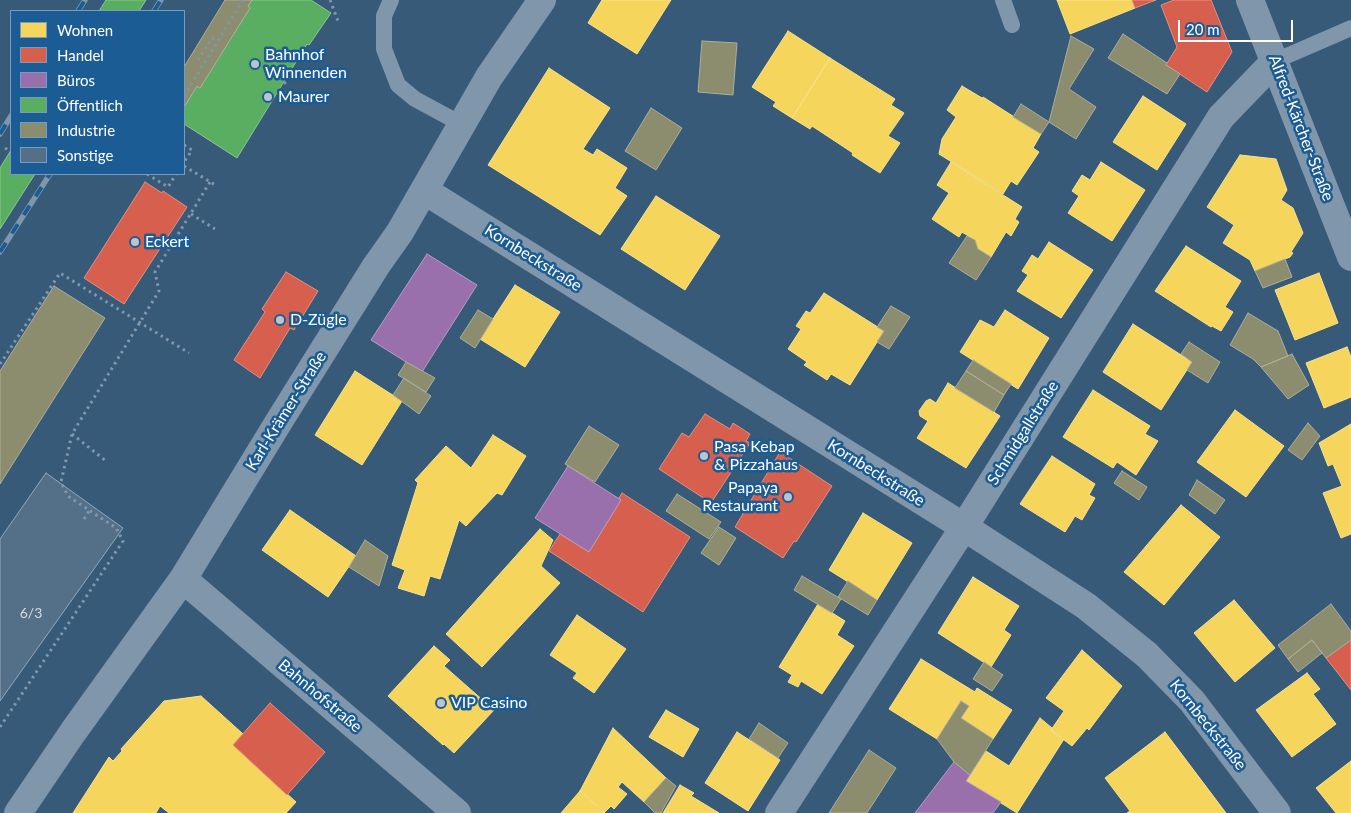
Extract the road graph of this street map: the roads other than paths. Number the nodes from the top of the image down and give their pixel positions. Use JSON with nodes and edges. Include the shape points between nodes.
{"nodes":[{"id":1,"x":391,"y":0,"type":"edge"},
{"id":2,"x":542,"y":0,"type":"edge"},
{"id":3,"x":1003,"y":0,"type":"edge"},
{"id":4,"x":1250,"y":0,"type":"edge"},
{"id":5,"x":1012,"y":25,"type":"dead end"},
{"id":6,"x":1351,"y":28,"type":"edge"},
{"id":7,"x":1276,"y":61,"type":"junction"},
{"id":8,"x":463,"y":125,"type":"junction"},
{"id":9,"x":425,"y":191,"type":"junction"},
{"id":10,"x":1351,"y":256,"type":"edge"},
{"id":11,"x":964,"y":527,"type":"junction"},
{"id":12,"x":183,"y":579,"type":"junction"},
{"id":13,"x":18,"y":813,"type":"edge"},
{"id":14,"x":457,"y":813,"type":"edge"},
{"id":15,"x":779,"y":813,"type":"edge"},
{"id":16,"x":1277,"y":813,"type":"edge"}],
"edges":[{"from":1,"to":8,"type":"lane","via":[[384,16],[384,49],[398,84],[415,99]]},
{"from":2,"to":8,"type":"street","name":"Karl-Krämer-Straße","via":[[489,78]]},
{"from":3,"to":5,"type":"lane"},
{"from":4,"to":7,"type":"street","name":"Alfred-Kärcher-Straße"},
{"from":6,"to":7,"type":"lane"},
{"from":7,"to":10,"type":"street","name":"Alfred-Kärcher-Straße"},
{"from":7,"to":11,"type":"street","name":"Schmidgallstraße","via":[[1221,117]]},
{"from":8,"to":9,"type":"street","name":"Karl-Krämer-Straße"},
{"from":9,"to":11,"type":"street","name":"Kornbeckstraße"},
{"from":9,"to":12,"type":"street","name":"Karl-Krämer-Straße"},
{"from":11,"to":15,"type":"street","name":"Schmidgallstraße"},
{"from":11,"to":16,"type":"street","name":"Kornbeckstraße","via":[[1086,606],[1147,655],[1192,702]]},
{"from":12,"to":13,"type":"street","name":"Karl-Krämer-Straße","via":[[72,732]]},
{"from":12,"to":14,"type":"street","name":"Bahnhofstraße"}]}
